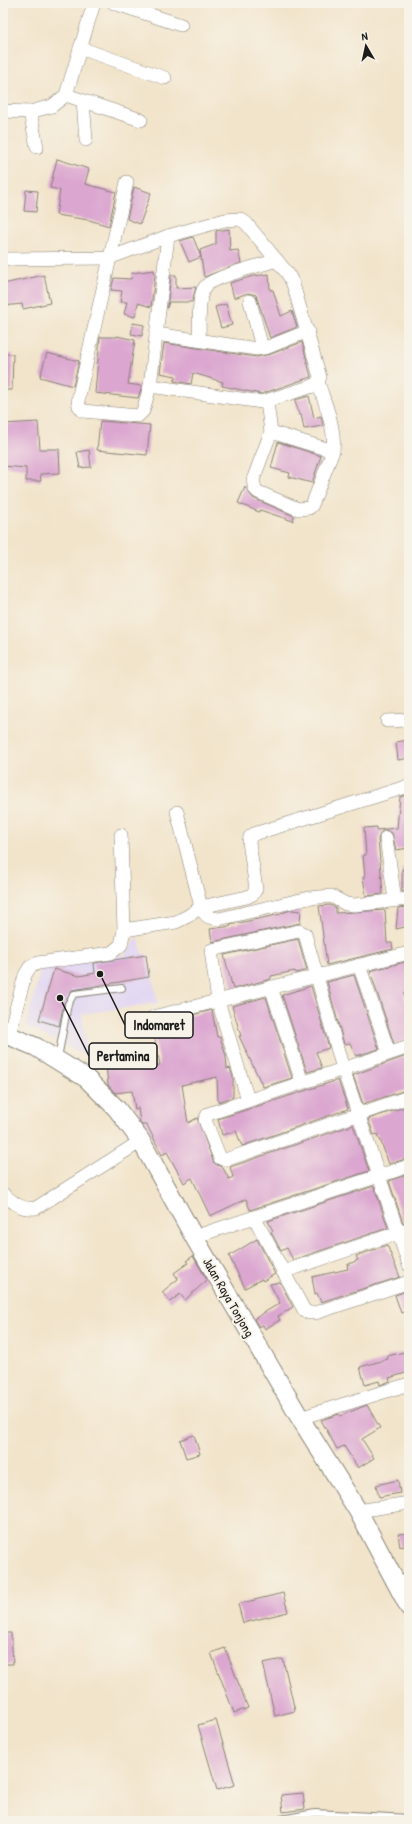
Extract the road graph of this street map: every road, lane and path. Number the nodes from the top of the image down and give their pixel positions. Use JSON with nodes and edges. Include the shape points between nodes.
{"nodes":[{"id":1,"x":94,"y":3,"type":"edge"},
{"id":2,"x":114,"y":3,"type":"edge"},
{"id":3,"x":180,"y":25,"type":"dead end"},
{"id":4,"x":80,"y":48,"type":"junction"},
{"id":5,"x":165,"y":78,"type":"dead end"},
{"id":6,"x":66,"y":95,"type":"junction"},
{"id":7,"x":83,"y":101,"type":"junction"},
{"id":8,"x":3,"y":111,"type":"edge"},
{"id":9,"x":30,"y":112,"type":"junction"},
{"id":10,"x":141,"y":120,"type":"dead end"},
{"id":11,"x":86,"y":140,"type":"dead end"},
{"id":12,"x":37,"y":147,"type":"dead end"},
{"id":13,"x":127,"y":182,"type":"dead end"},
{"id":14,"x":168,"y":236,"type":"junction"},
{"id":15,"x":109,"y":258,"type":"junction"},
{"id":16,"x":3,"y":260,"type":"edge"},
{"id":17,"x":277,"y":260,"type":"junction"},
{"id":18,"x":250,"y":301,"type":"dead end"},
{"id":19,"x":308,"y":331,"type":"junction"},
{"id":20,"x":156,"y":334,"type":"junction"},
{"id":21,"x":199,"y":339,"type":"junction"},
{"id":22,"x":262,"y":348,"type":"junction"},
{"id":23,"x":318,"y":382,"type":"junction"},
{"id":24,"x":150,"y":386,"type":"junction"},
{"id":25,"x":268,"y":402,"type":"junction"},
{"id":26,"x":272,"y":432,"type":"junction"},
{"id":27,"x":333,"y":451,"type":"junction"},
{"id":28,"x":409,"y":720,"type":"edge"},
{"id":29,"x":387,"y":721,"type":"dead end"},
{"id":30,"x":409,"y":786,"type":"edge"},
{"id":31,"x":176,"y":812,"type":"dead end"},
{"id":32,"x":121,"y":835,"type":"dead end"},
{"id":33,"x":386,"y":838,"type":"dead end"},
{"id":34,"x":409,"y":899,"type":"edge"},
{"id":35,"x":395,"y":900,"type":"junction"},
{"id":36,"x":201,"y":907,"type":"junction"},
{"id":37,"x":124,"y":930,"type":"junction"},
{"id":38,"x":409,"y":953,"type":"edge"},
{"id":39,"x":359,"y":965,"type":"junction"},
{"id":40,"x":317,"y":975,"type":"junction"},
{"id":41,"x":271,"y":987,"type":"junction"},
{"id":42,"x":122,"y":988,"type":"dead end"},
{"id":43,"x":218,"y":1001,"type":"junction"},
{"id":44,"x":153,"y":1017,"type":"dead end"},
{"id":45,"x":6,"y":1034,"type":"edge"},
{"id":46,"x":409,"y":1047,"type":"edge"},
{"id":47,"x":389,"y":1053,"type":"junction"},
{"id":48,"x":58,"y":1060,"type":"junction"},
{"id":49,"x":343,"y":1069,"type":"junction"},
{"id":50,"x":302,"y":1082,"type":"junction"},
{"id":51,"x":409,"y":1097,"type":"edge"},
{"id":52,"x":248,"y":1100,"type":"junction"},
{"id":53,"x":358,"y":1114,"type":"junction"},
{"id":54,"x":141,"y":1141,"type":"junction"},
{"id":55,"x":409,"y":1166,"type":"edge"},
{"id":56,"x":379,"y":1175,"type":"junction"},
{"id":57,"x":3,"y":1194,"type":"edge"},
{"id":58,"x":254,"y":1217,"type":"junction"},
{"id":59,"x":404,"y":1231,"type":"edge"},
{"id":60,"x":194,"y":1237,"type":"junction"},
{"id":61,"x":409,"y":1265,"type":"edge"},
{"id":62,"x":283,"y":1272,"type":"junction"},
{"id":63,"x":409,"y":1282,"type":"edge"},
{"id":64,"x":409,"y":1384,"type":"edge"},
{"id":65,"x":300,"y":1418,"type":"junction"},
{"id":66,"x":409,"y":1503,"type":"edge"},
{"id":67,"x":358,"y":1512,"type":"junction"},
{"id":68,"x":409,"y":1607,"type":"edge"},
{"id":69,"x":409,"y":1818,"type":"edge"},
{"id":70,"x":279,"y":1821,"type":"edge"}],
"edges":[{"from":1,"to":4,"type":"street"},
{"from":2,"to":3,"type":"street"},
{"from":4,"to":5,"type":"street"},
{"from":4,"to":6,"type":"street"},
{"from":6,"to":7,"type":"street"},
{"from":6,"to":9,"type":"street","via":[[52,106]]},
{"from":7,"to":10,"type":"street"},
{"from":7,"to":11,"type":"street"},
{"from":8,"to":9,"type":"street"},
{"from":9,"to":12,"type":"street"},
{"from":13,"to":15,"type":"street"},
{"from":14,"to":15,"type":"street"},
{"from":14,"to":17,"type":"street","via":[[225,220],[240,220],[246,223]]},
{"from":14,"to":20,"type":"street"},
{"from":15,"to":16,"type":"street"},
{"from":15,"to":24,"type":"street","via":[[78,400],[79,406],[83,411],[138,416],[143,411]]},
{"from":17,"to":19,"type":"street","via":[[293,284]]},
{"from":17,"to":21,"type":"street","via":[[215,280],[205,286],[201,297]]},
{"from":18,"to":22,"type":"street"},
{"from":19,"to":22,"type":"street"},
{"from":19,"to":23,"type":"street","via":[[320,377]]},
{"from":20,"to":21,"type":"street"},
{"from":20,"to":24,"type":"street"},
{"from":21,"to":22,"type":"street","via":[[250,349]]},
{"from":23,"to":25,"type":"street","via":[[314,386]]},
{"from":23,"to":27,"type":"street","via":[[332,428]]},
{"from":24,"to":25,"type":"street"},
{"from":25,"to":26,"type":"street"},
{"from":26,"to":27,"type":"street"},
{"from":26,"to":27,"type":"street","via":[[252,480],[253,485],[258,492],[298,509],[309,508],[312,505]]},
{"from":28,"to":29,"type":"street"},
{"from":30,"to":36,"type":"street","via":[[254,834],[249,842],[256,882],[253,894]]},
{"from":31,"to":36,"type":"street"},
{"from":32,"to":37,"type":"street"},
{"from":33,"to":35,"type":"street"},
{"from":34,"to":35,"type":"street"},
{"from":35,"to":36,"type":"street","via":[[354,905],[346,904],[332,896],[309,898],[219,919],[205,916]]},
{"from":36,"to":37,"type":"street","via":[[176,922]]},
{"from":37,"to":45,"type":"street","via":[[121,945],[111,953],[38,963],[30,967],[25,975]]},
{"from":38,"to":39,"type":"street"},
{"from":39,"to":40,"type":"street"},
{"from":39,"to":47,"type":"street"},
{"from":40,"to":41,"type":"street"},
{"from":40,"to":43,"type":"street","via":[[303,932],[214,949],[210,954]]},
{"from":40,"to":49,"type":"street"},
{"from":41,"to":43,"type":"street"},
{"from":41,"to":50,"type":"street"},
{"from":42,"to":48,"type":"lane","via":[[72,996],[68,1004]]},
{"from":43,"to":44,"type":"street"},
{"from":43,"to":52,"type":"street"},
{"from":45,"to":48,"type":"main road","name":"Jalan Raya Tonjong"},
{"from":46,"to":47,"type":"street"},
{"from":47,"to":49,"type":"street"},
{"from":48,"to":54,"type":"main road","name":"Jalan Raya Tonjong","via":[[101,1091]]},
{"from":49,"to":50,"type":"street"},
{"from":49,"to":53,"type":"street"},
{"from":50,"to":52,"type":"street"},
{"from":51,"to":53,"type":"street"},
{"from":52,"to":53,"type":"street","via":[[206,1116],[222,1160]]},
{"from":53,"to":56,"type":"street"},
{"from":54,"to":57,"type":"street","via":[[36,1208],[19,1207]]},
{"from":54,"to":60,"type":"main road","name":"Jalan Raya Tonjong"},
{"from":55,"to":56,"type":"street"},
{"from":56,"to":58,"type":"street"},
{"from":56,"to":59,"type":"street"},
{"from":58,"to":60,"type":"street"},
{"from":58,"to":62,"type":"street"},
{"from":59,"to":61,"type":"street"},
{"from":59,"to":62,"type":"street"},
{"from":60,"to":65,"type":"main road","name":"Jalan Raya Tonjong"},
{"from":62,"to":63,"type":"street","via":[[304,1310],[309,1313]]},
{"from":64,"to":65,"type":"street"},
{"from":65,"to":67,"type":"main road","name":"Jalan Raya Tonjong"},
{"from":66,"to":67,"type":"street"},
{"from":67,"to":68,"type":"main road","name":"Jalan Raya Tonjong"},
{"from":69,"to":70,"type":"lane","via":[[315,1813]]}]}
